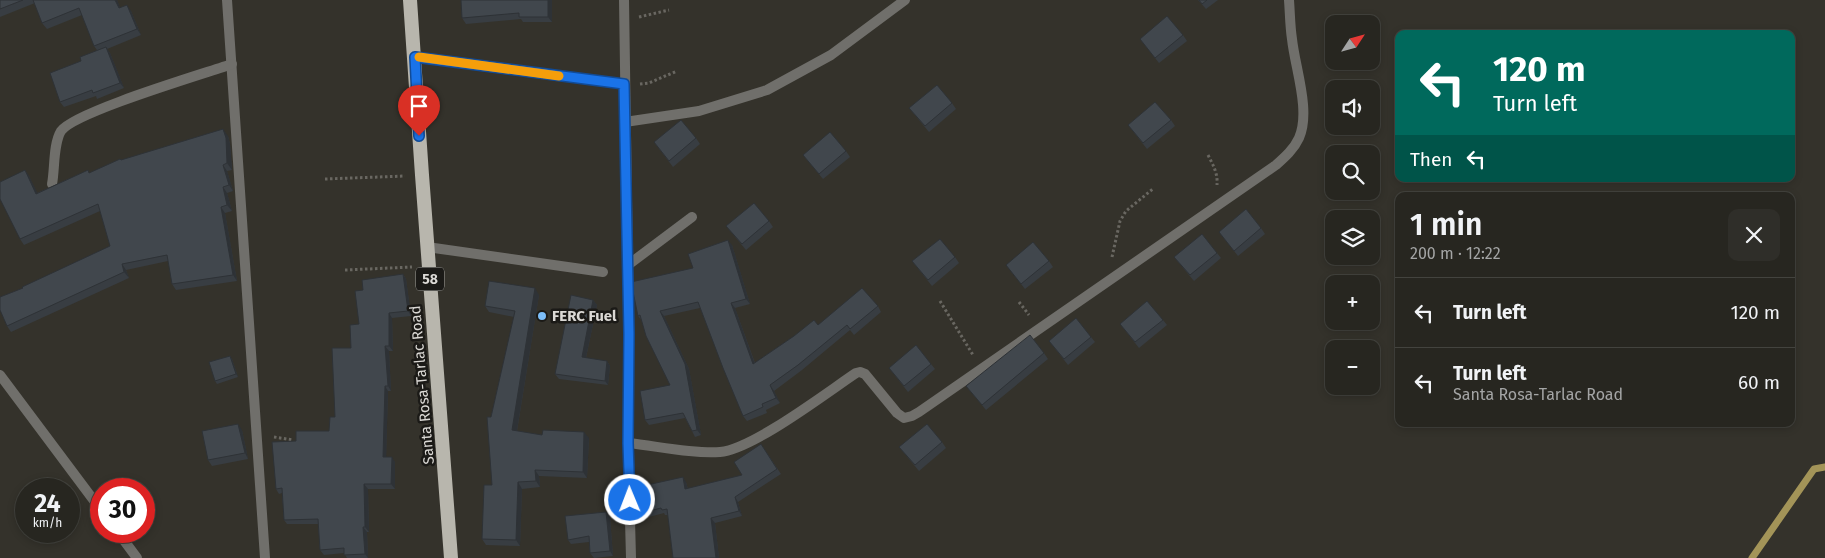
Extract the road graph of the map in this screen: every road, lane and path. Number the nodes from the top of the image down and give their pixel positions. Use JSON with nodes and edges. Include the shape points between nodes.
{"nodes":[{"id":1,"x":227,"y":0,"type":"edge"},
{"id":2,"x":410,"y":0,"type":"edge"},
{"id":3,"x":624,"y":0,"type":"edge"},
{"id":4,"x":905,"y":0,"type":"edge"},
{"id":5,"x":1289,"y":0,"type":"edge"},
{"id":6,"x":669,"y":10,"type":"dead end"},
{"id":7,"x":624,"y":21,"type":"junction"},
{"id":8,"x":415,"y":57,"type":"junction"},
{"id":9,"x":232,"y":64,"type":"junction"},
{"id":10,"x":677,"y":71,"type":"dead end"},
{"id":11,"x":624,"y":84,"type":"junction"},
{"id":12,"x":625,"y":122,"type":"junction"},
{"id":13,"x":1208,"y":155,"type":"dead end"},
{"id":14,"x":422,"y":175,"type":"junction"},
{"id":15,"x":325,"y":179,"type":"dead end"},
{"id":16,"x":52,"y":184,"type":"edge"},
{"id":17,"x":1154,"y":188,"type":"dead end"},
{"id":18,"x":1218,"y":206,"type":"junction"},
{"id":19,"x":692,"y":217,"type":"dead end"},
{"id":20,"x":427,"y":247,"type":"junction"},
{"id":21,"x":428,"y":266,"type":"junction"},
{"id":22,"x":628,"y":266,"type":"junction"},
{"id":23,"x":345,"y":270,"type":"dead end"},
{"id":24,"x":603,"y":272,"type":"dead end"},
{"id":25,"x":1110,"y":280,"type":"junction"},
{"id":26,"x":940,"y":301,"type":"dead end"},
{"id":27,"x":981,"y":368,"type":"junction"},
{"id":28,"x":0,"y":375,"type":"edge"},
{"id":29,"x":628,"y":443,"type":"junction"},
{"id":30,"x":90,"y":495,"type":"edge"},
{"id":31,"x":125,"y":543,"type":"edge"},
{"id":32,"x":134,"y":557,"type":"edge"},
{"id":33,"x":265,"y":558,"type":"edge"},
{"id":34,"x":451,"y":558,"type":"edge"},
{"id":35,"x":631,"y":558,"type":"edge"}],
"edges":[{"from":1,"to":9,"type":"street"},
{"from":2,"to":8,"type":"highway","name":"Santa Rosa-Tarlac Road","number":"58"},
{"from":3,"to":7,"type":"street"},
{"from":4,"to":12,"type":"street","via":[[832,54],[767,90],[699,111]]},
{"from":5,"to":18,"type":"street","via":[[1303,109],[1299,138],[1276,165]]},
{"from":6,"to":7,"type":"path"},
{"from":7,"to":11,"type":"street"},
{"from":8,"to":11,"type":"street"},
{"from":8,"to":14,"type":"highway","name":"Santa Rosa-Tarlac Road","number":"58"},
{"from":9,"to":16,"type":"street","via":[[101,109],[68,124],[57,142]]},
{"from":9,"to":33,"type":"street"},
{"from":10,"to":11,"type":"path","via":[[648,83]]},
{"from":11,"to":12,"type":"street"},
{"from":12,"to":22,"type":"street"},
{"from":13,"to":18,"type":"path","via":[[1217,178]]},
{"from":14,"to":15,"type":"path"},
{"from":14,"to":20,"type":"highway","name":"Santa Rosa-Tarlac Road","number":"58"},
{"from":17,"to":25,"type":"path","via":[[1126,211],[1120,221]]},
{"from":18,"to":25,"type":"street"},
{"from":19,"to":22,"type":"street"},
{"from":20,"to":21,"type":"highway","name":"Santa Rosa-Tarlac Road","number":"58"},
{"from":20,"to":24,"type":"street"},
{"from":21,"to":23,"type":"path"},
{"from":21,"to":34,"type":"highway","name":"Santa Rosa-Tarlac Road","number":"58"},
{"from":22,"to":29,"type":"street"},
{"from":25,"to":27,"type":"street"},
{"from":26,"to":27,"type":"path"},
{"from":27,"to":29,"type":"street","via":[[912,416],[904,418],[860,372],[742,447],[722,452]]},
{"from":28,"to":30,"type":"street"},
{"from":29,"to":35,"type":"street"},
{"from":31,"to":32,"type":"street"}]}
